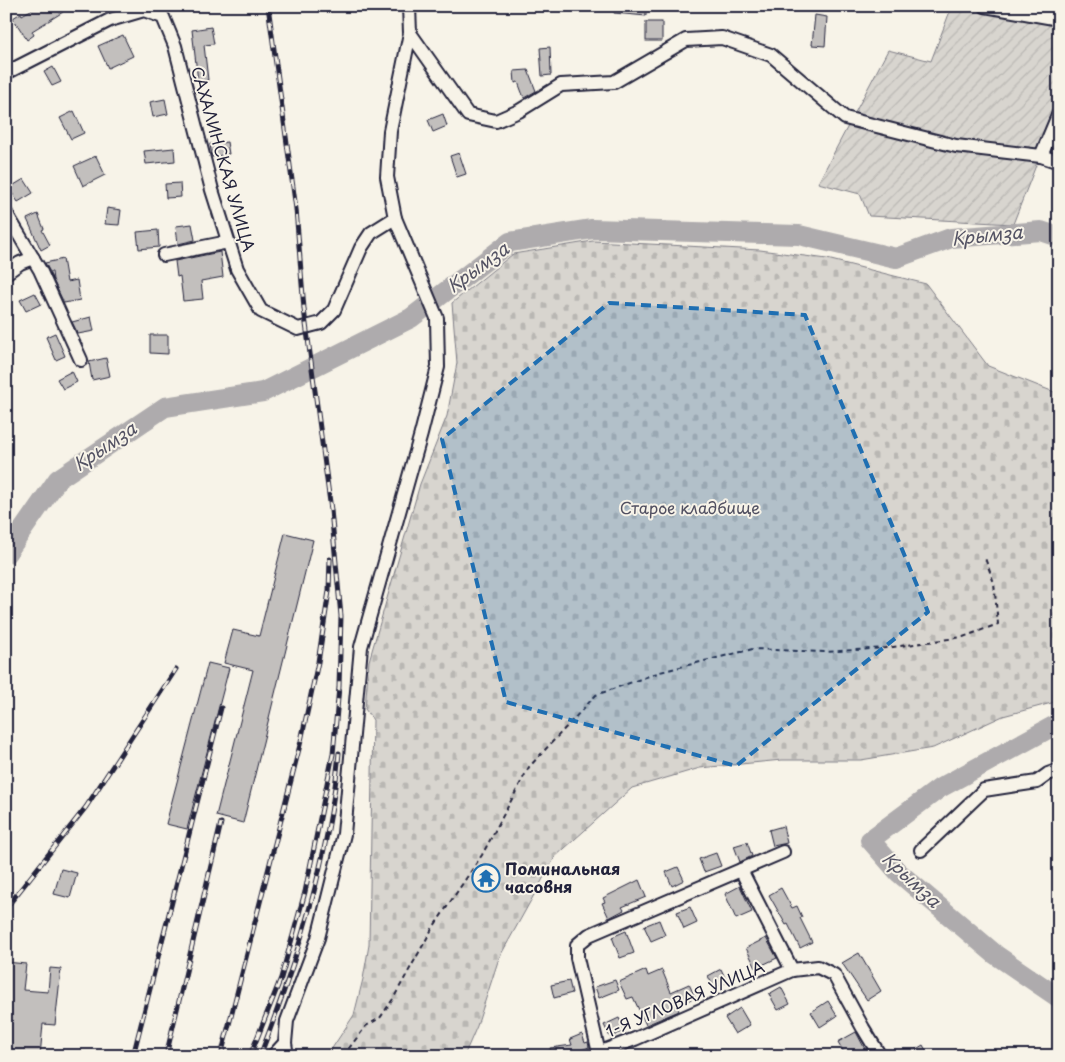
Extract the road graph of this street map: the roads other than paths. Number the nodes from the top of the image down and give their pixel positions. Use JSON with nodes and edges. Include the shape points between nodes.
{"nodes":[{"id":1,"x":409,"y":6,"type":"edge"},
{"id":2,"x":985,"y":6,"type":"edge"},
{"id":3,"x":1059,"y":19,"type":"edge"},
{"id":4,"x":410,"y":33,"type":"junction"},
{"id":5,"x":6,"y":73,"type":"edge"},
{"id":6,"x":1059,"y":113,"type":"edge"},
{"id":7,"x":1041,"y":156,"type":"junction"},
{"id":8,"x":1059,"y":162,"type":"edge"},
{"id":9,"x":6,"y":213,"type":"edge"},
{"id":10,"x":395,"y":218,"type":"junction"},
{"id":11,"x":228,"y":242,"type":"junction"},
{"id":12,"x":164,"y":255,"type":"dead end"},
{"id":13,"x":33,"y":258,"type":"junction"},
{"id":14,"x":6,"y":273,"type":"edge"},
{"id":15,"x":81,"y":360,"type":"dead end"},
{"id":16,"x":1059,"y":770,"type":"edge"},
{"id":17,"x":921,"y":850,"type":"dead end"},
{"id":18,"x":783,"y":852,"type":"dead end"},
{"id":19,"x":741,"y":870,"type":"junction"},
{"id":20,"x":792,"y":970,"type":"junction"},
{"id":21,"x":286,"y":1049,"type":"edge"},
{"id":22,"x":594,"y":1054,"type":"edge"},
{"id":23,"x":273,"y":1056,"type":"edge"},
{"id":24,"x":880,"y":1056,"type":"edge"}],
"edges":[{"from":1,"to":4,"type":"street"},
{"from":2,"to":3,"type":"street"},
{"from":4,"to":7,"type":"street","via":[[468,115],[496,122],[561,85],[614,82],[686,40],[722,38],[771,56],[845,118],[956,146]]},
{"from":4,"to":10,"type":"street","via":[[390,131],[387,177]]},
{"from":5,"to":11,"type":"street","name":"САХАЛИНСКАЯ УЛИЦА","via":[[110,20],[144,10],[163,17],[175,46]]},
{"from":6,"to":7,"type":"street"},
{"from":7,"to":8,"type":"street"},
{"from":9,"to":13,"type":"street"},
{"from":10,"to":11,"type":"street","name":"САХАЛИНСКАЯ УЛИЦА","via":[[371,234],[361,248],[334,310],[321,323],[298,328],[261,311],[237,269]]},
{"from":10,"to":21,"type":"street","via":[[437,318],[438,367],[362,647],[344,834],[318,938],[287,1021]]},
{"from":11,"to":12,"type":"street"},
{"from":13,"to":14,"type":"street"},
{"from":13,"to":15,"type":"street"},
{"from":16,"to":17,"type":"street","via":[[1037,782],[984,790]]},
{"from":18,"to":19,"type":"street"},
{"from":19,"to":20,"type":"street"},
{"from":19,"to":22,"type":"street","via":[[589,935],[577,945],[576,958]]},
{"from":20,"to":22,"type":"street","name":"1-Я УГЛОВАЯ УЛИЦА"},
{"from":20,"to":24,"type":"street","name":"1-Я УГЛОВАЯ УЛИЦА","via":[[818,967],[834,975]]},
{"from":21,"to":23,"type":"street"}]}
